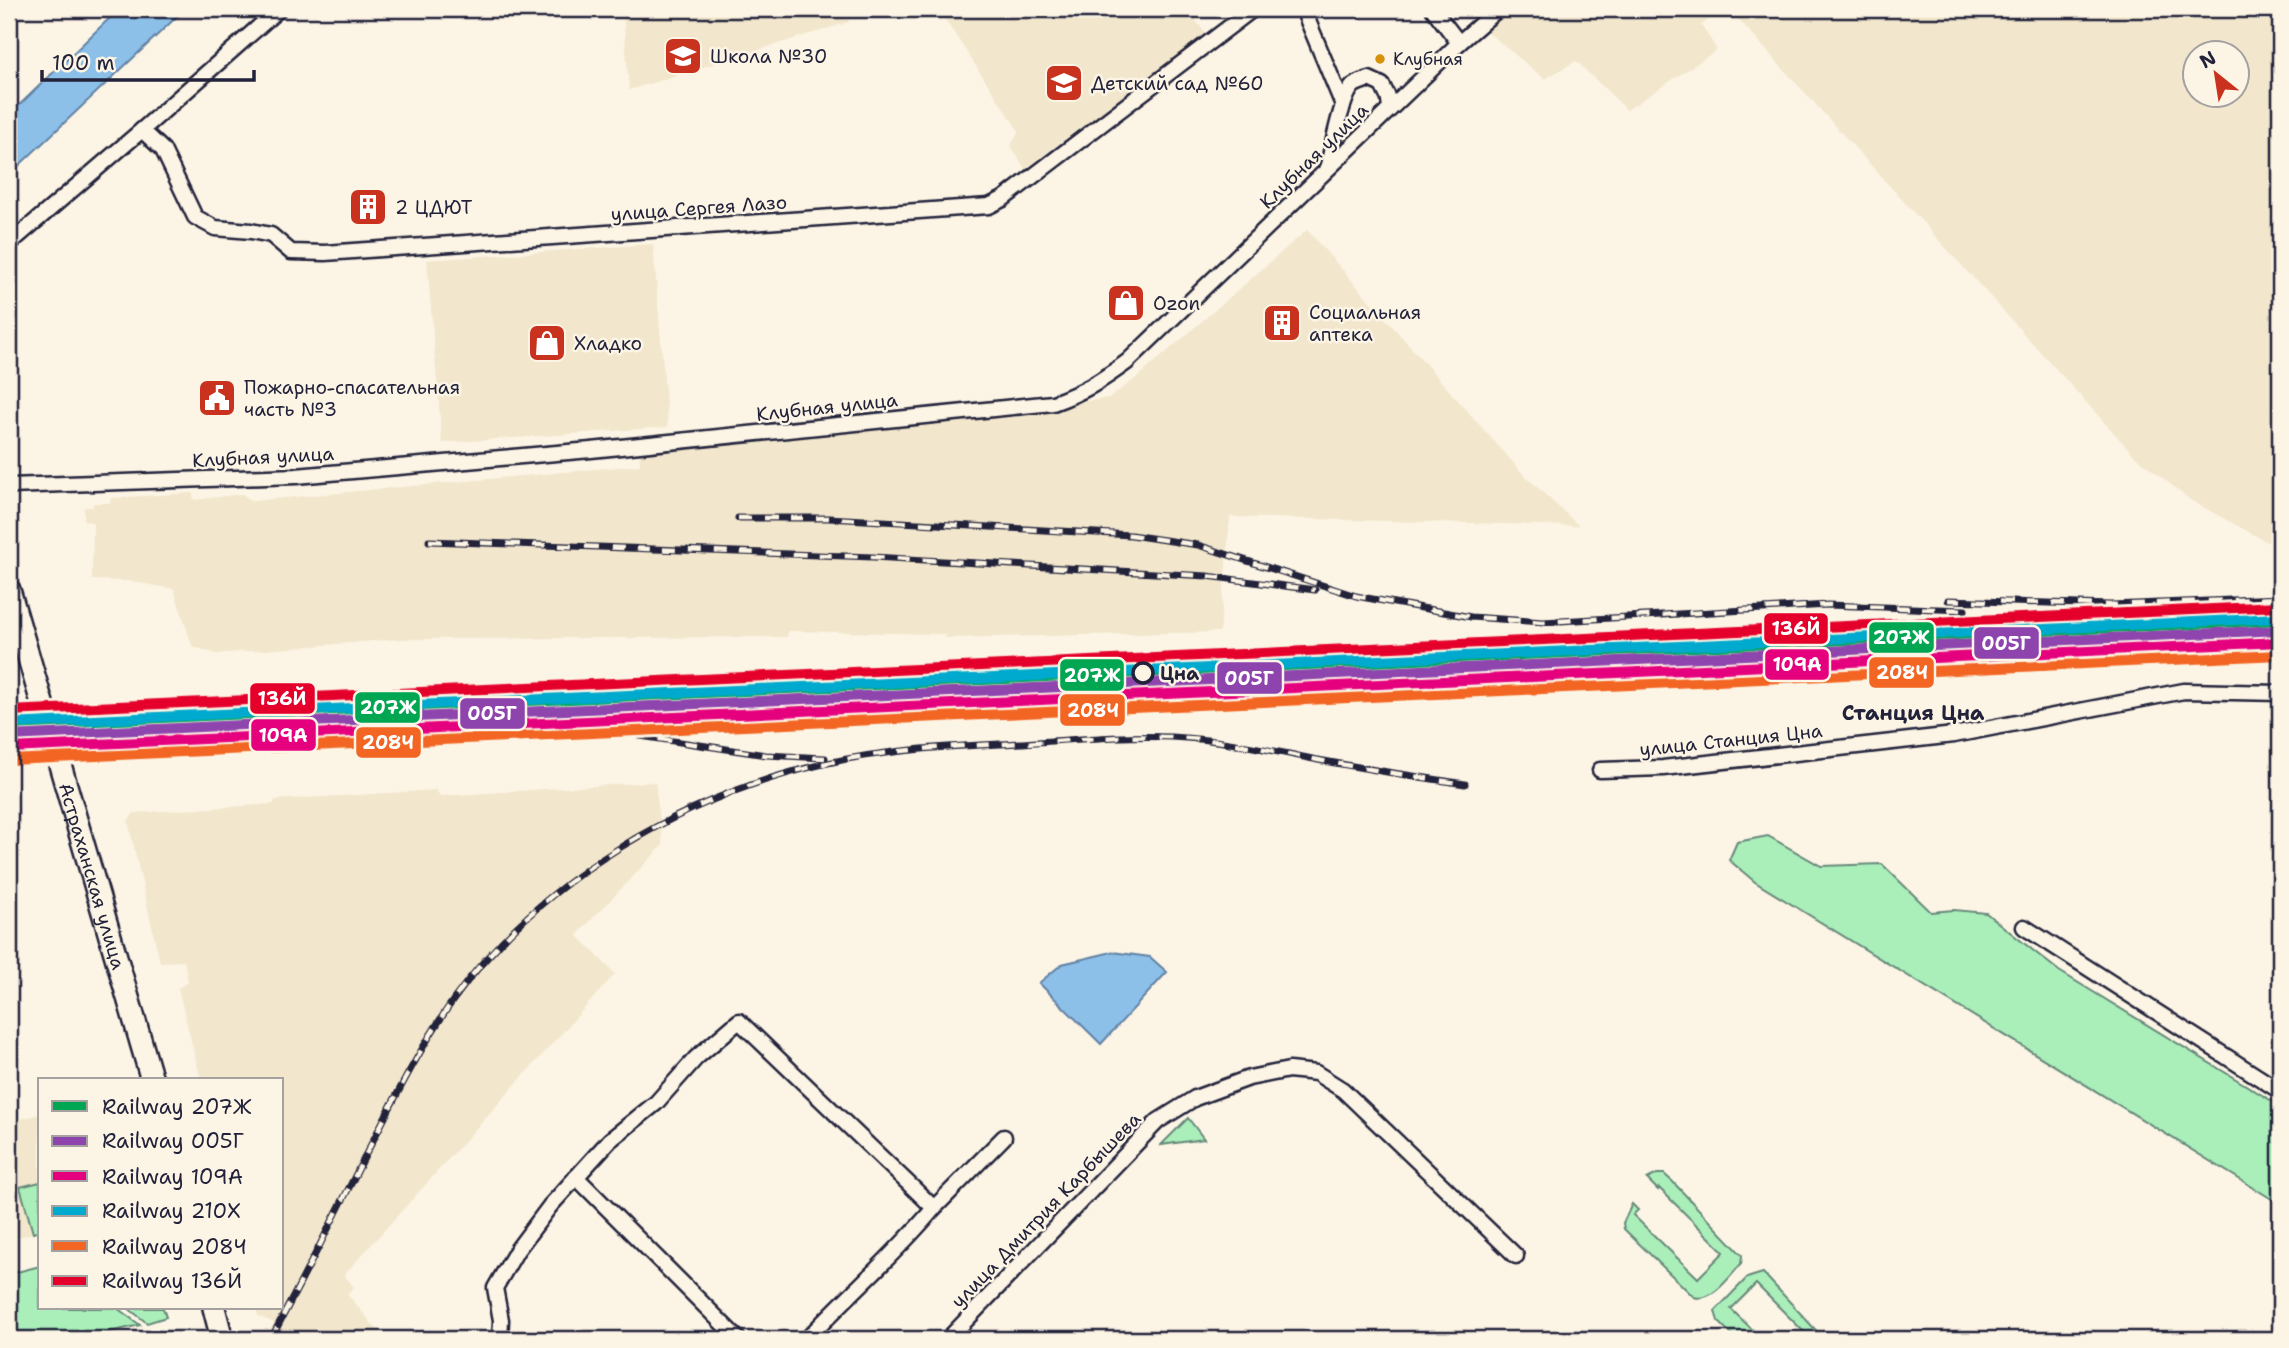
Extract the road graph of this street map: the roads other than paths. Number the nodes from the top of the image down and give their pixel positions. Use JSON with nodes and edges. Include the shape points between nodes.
{"nodes":[{"id":1,"x":279,"y":9,"type":"edge"},
{"id":2,"x":1253,"y":9,"type":"edge"},
{"id":3,"x":1303,"y":9,"type":"edge"},
{"id":4,"x":1433,"y":9,"type":"edge"},
{"id":5,"x":1498,"y":9,"type":"edge"},
{"id":6,"x":1459,"y":43,"type":"junction"},
{"id":7,"x":1343,"y":104,"type":"junction"},
{"id":8,"x":1390,"y":109,"type":"junction"},
{"id":9,"x":142,"y":130,"type":"junction"},
{"id":10,"x":1326,"y":170,"type":"junction"},
{"id":11,"x":9,"y":244,"type":"edge"},
{"id":12,"x":9,"y":486,"type":"edge"},
{"id":13,"x":9,"y":590,"type":"edge"},
{"id":14,"x":2280,"y":693,"type":"edge"},
{"id":15,"x":1600,"y":769,"type":"dead end"},
{"id":16,"x":2024,"y":927,"type":"dead end"},
{"id":17,"x":151,"y":1078,"type":"edge"},
{"id":18,"x":2280,"y":1091,"type":"edge"},
{"id":19,"x":1004,"y":1137,"type":"dead end"},
{"id":20,"x":576,"y":1177,"type":"junction"},
{"id":21,"x":934,"y":1208,"type":"junction"},
{"id":22,"x":1516,"y":1256,"type":"dead end"},
{"id":23,"x":215,"y":1310,"type":"edge"},
{"id":24,"x":222,"y":1339,"type":"edge"},
{"id":25,"x":500,"y":1339,"type":"edge"},
{"id":26,"x":738,"y":1339,"type":"edge"},
{"id":27,"x":807,"y":1339,"type":"edge"},
{"id":28,"x":948,"y":1339,"type":"edge"}],
"edges":[{"from":1,"to":9,"type":"street"},
{"from":2,"to":9,"type":"street","name":"улица Сергея Лазо","via":[[989,206],[291,252],[271,235],[215,228],[195,217],[163,150]]},
{"from":3,"to":7,"type":"street"},
{"from":4,"to":6,"type":"street"},
{"from":5,"to":6,"type":"street","name":"Клубная улица"},
{"from":6,"to":8,"type":"street","name":"Клубная улица"},
{"from":7,"to":8,"type":"street","via":[[1352,86],[1369,79],[1382,85]]},
{"from":7,"to":10,"type":"street"},
{"from":8,"to":10,"type":"street","name":"Клубная улица"},
{"from":9,"to":11,"type":"street"},
{"from":10,"to":12,"type":"street","name":"Клубная улица","via":[[1126,362],[1079,394],[1053,402],[309,475]]},
{"from":13,"to":17,"type":"main road","name":"Астраханская улица"},
{"from":14,"to":15,"type":"street","name":"улица Станция Цна","via":[[2184,691],[1954,735],[1663,768]]},
{"from":16,"to":18,"type":"street"},
{"from":19,"to":21,"type":"street"},
{"from":20,"to":21,"type":"street","via":[[739,1021]]},
{"from":20,"to":25,"type":"street","via":[[498,1280]]},
{"from":20,"to":26,"type":"street"},
{"from":21,"to":27,"type":"street"},
{"from":22,"to":28,"type":"street","name":"улица Дмитрия Карбышева","via":[[1343,1090],[1316,1073],[1289,1070],[1249,1078],[1195,1098],[1158,1121]]},
{"from":23,"to":24,"type":"main road"}]}
